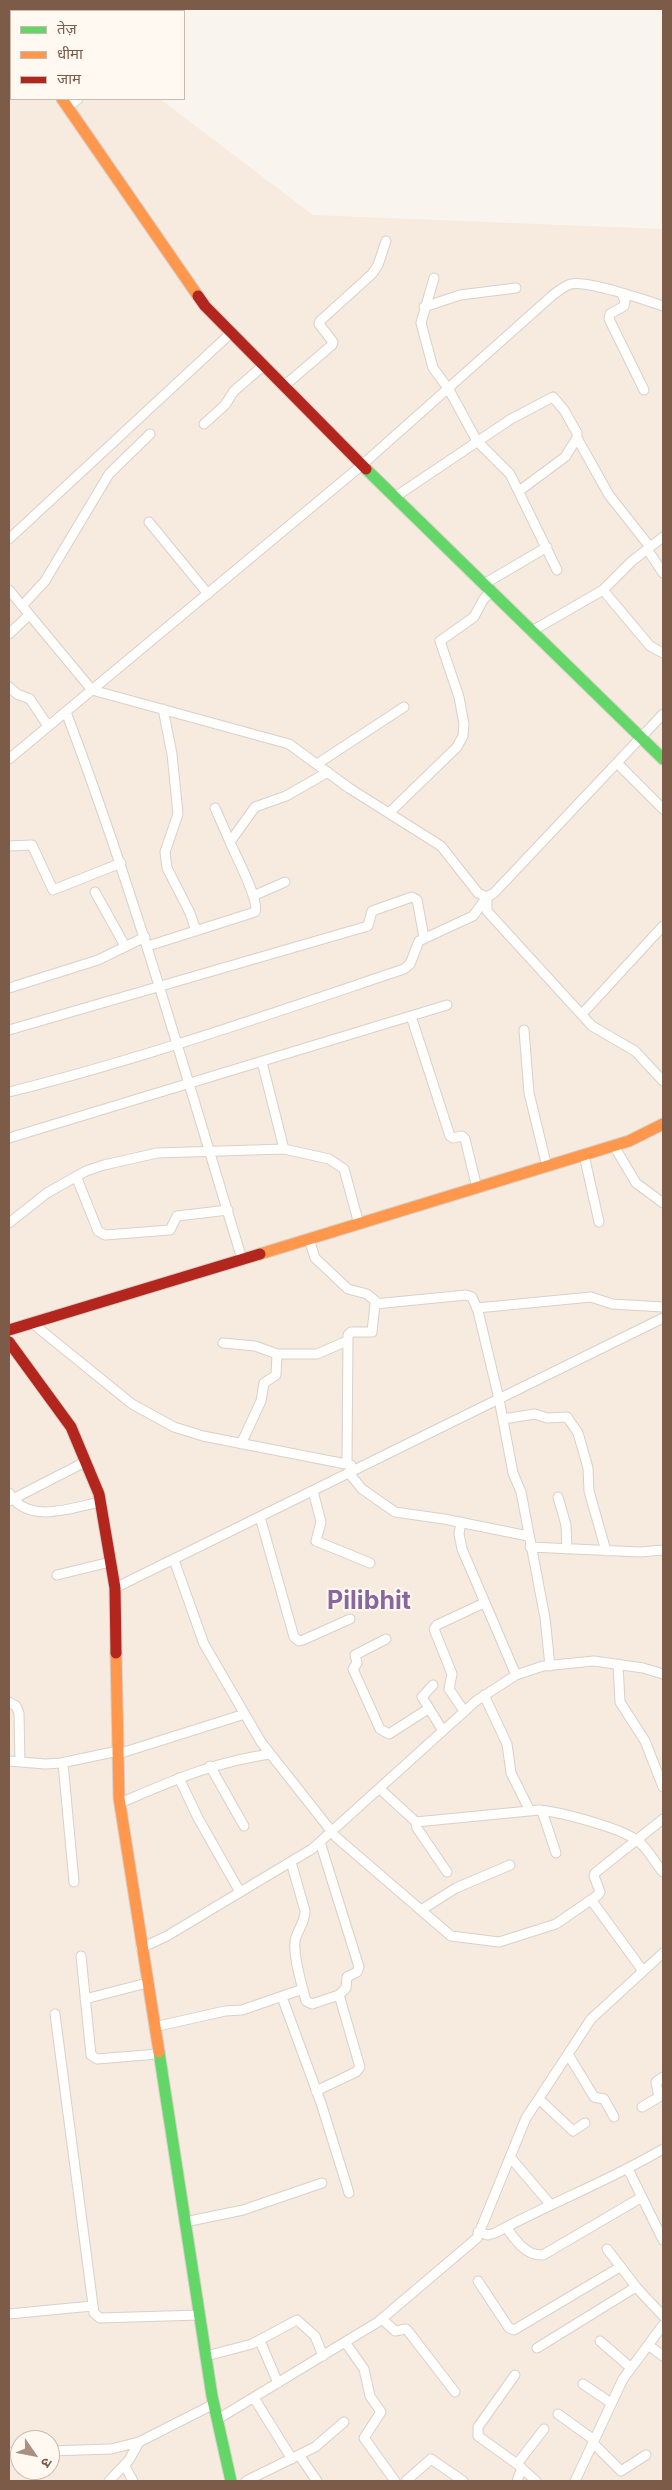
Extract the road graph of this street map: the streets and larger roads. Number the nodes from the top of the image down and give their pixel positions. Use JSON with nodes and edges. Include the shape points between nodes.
{"nodes":[{"id":1,"x":65,"y":103,"type":"edge"},
{"id":2,"x":386,"y":241,"type":"dead end"},
{"id":3,"x":434,"y":278,"type":"dead end"},
{"id":4,"x":516,"y":288,"type":"dead end"},
{"id":5,"x":622,"y":294,"type":"junction"},
{"id":6,"x":663,"y":306,"type":"edge"},
{"id":7,"x":424,"y":307,"type":"junction"},
{"id":8,"x":231,"y":333,"type":"junction"},
{"id":9,"x":264,"y":365,"type":"junction"},
{"id":10,"x":284,"y":386,"type":"junction"},
{"id":11,"x":448,"y":388,"type":"junction"},
{"id":12,"x":644,"y":390,"type":"dead end"},
{"id":13,"x":204,"y":424,"type":"dead end"},
{"id":14,"x":150,"y":434,"type":"dead end"},
{"id":15,"x":577,"y":438,"type":"junction"},
{"id":16,"x":477,"y":441,"type":"junction"},
{"id":17,"x":362,"y":465,"type":"junction"},
{"id":18,"x":519,"y":491,"type":"junction"},
{"id":19,"x":394,"y":497,"type":"junction"},
{"id":20,"x":149,"y":522,"type":"dead end"},
{"id":21,"x":663,"y":537,"type":"edge"},
{"id":22,"x":9,"y":539,"type":"edge"},
{"id":23,"x":547,"y":547,"type":"junction"},
{"id":24,"x":649,"y":548,"type":"junction"},
{"id":25,"x":558,"y":570,"type":"dead end"},
{"id":26,"x":663,"y":573,"type":"edge"},
{"id":27,"x":488,"y":588,"type":"junction"},
{"id":28,"x":9,"y":590,"type":"edge"},
{"id":29,"x":603,"y":590,"type":"junction"},
{"id":30,"x":208,"y":594,"type":"junction"},
{"id":31,"x":22,"y":606,"type":"junction"},
{"id":32,"x":30,"y":615,"type":"junction"},
{"id":33,"x":532,"y":631,"type":"junction"},
{"id":34,"x":9,"y":634,"type":"edge"},
{"id":35,"x":663,"y":653,"type":"edge"},
{"id":36,"x":9,"y":686,"type":"edge"},
{"id":37,"x":92,"y":690,"type":"junction"},
{"id":38,"x":404,"y":707,"type":"dead end"},
{"id":39,"x":163,"y":709,"type":"junction"},
{"id":40,"x":66,"y":712,"type":"junction"},
{"id":41,"x":663,"y":714,"type":"edge"},
{"id":42,"x":48,"y":726,"type":"junction"},
{"id":43,"x":640,"y":738,"type":"junction"},
{"id":44,"x":9,"y":759,"type":"edge"},
{"id":45,"x":663,"y":759,"type":"edge"},
{"id":46,"x":617,"y":763,"type":"junction"},
{"id":47,"x":317,"y":764,"type":"junction"},
{"id":48,"x":328,"y":772,"type":"junction"},
{"id":49,"x":215,"y":808,"type":"dead end"},
{"id":50,"x":663,"y":809,"type":"edge"},
{"id":51,"x":389,"y":813,"type":"junction"},
{"id":52,"x":230,"y":842,"type":"junction"},
{"id":53,"x":9,"y":846,"type":"edge"},
{"id":54,"x":121,"y":863,"type":"junction"},
{"id":55,"x":285,"y":882,"type":"dead end"},
{"id":56,"x":95,"y":892,"type":"dead end"},
{"id":57,"x":253,"y":896,"type":"junction"},
{"id":58,"x":487,"y":897,"type":"junction"},
{"id":59,"x":663,"y":926,"type":"edge"},
{"id":60,"x":196,"y":931,"type":"junction"},
{"id":61,"x":424,"y":937,"type":"junction"},
{"id":62,"x":146,"y":942,"type":"junction"},
{"id":63,"x":126,"y":946,"type":"junction"},
{"id":64,"x":161,"y":986,"type":"junction"},
{"id":65,"x":9,"y":988,"type":"edge"},
{"id":66,"x":447,"y":1005,"type":"dead end"},
{"id":67,"x":582,"y":1014,"type":"junction"},
{"id":68,"x":412,"y":1016,"type":"junction"},
{"id":69,"x":9,"y":1030,"type":"edge"},
{"id":70,"x":524,"y":1030,"type":"dead end"},
{"id":71,"x":177,"y":1043,"type":"junction"},
{"id":72,"x":262,"y":1062,"type":"junction"},
{"id":73,"x":663,"y":1081,"type":"edge"},
{"id":74,"x":189,"y":1083,"type":"junction"},
{"id":75,"x":9,"y":1092,"type":"edge"},
{"id":76,"x":663,"y":1124,"type":"edge"},
{"id":77,"x":9,"y":1138,"type":"edge"},
{"id":78,"x":614,"y":1146,"type":"junction"},
{"id":79,"x":284,"y":1149,"type":"junction"},
{"id":80,"x":210,"y":1152,"type":"junction"},
{"id":81,"x":584,"y":1155,"type":"junction"},
{"id":82,"x":547,"y":1167,"type":"junction"},
{"id":83,"x":76,"y":1176,"type":"junction"},
{"id":84,"x":477,"y":1188,"type":"junction"},
{"id":85,"x":663,"y":1203,"type":"edge"},
{"id":86,"x":228,"y":1210,"type":"junction"},
{"id":87,"x":9,"y":1222,"type":"edge"},
{"id":88,"x":599,"y":1222,"type":"dead end"},
{"id":89,"x":359,"y":1224,"type":"junction"},
{"id":90,"x":309,"y":1239,"type":"junction"},
{"id":91,"x":242,"y":1259,"type":"junction"},
{"id":92,"x":379,"y":1304,"type":"junction"},
{"id":93,"x":663,"y":1307,"type":"edge"},
{"id":94,"x":477,"y":1308,"type":"junction"},
{"id":95,"x":663,"y":1318,"type":"edge"},
{"id":96,"x":32,"y":1323,"type":"junction"},
{"id":97,"x":9,"y":1330,"type":"edge"},
{"id":98,"x":347,"y":1341,"type":"junction"},
{"id":99,"x":9,"y":1342,"type":"edge"},
{"id":100,"x":223,"y":1343,"type":"dead end"},
{"id":101,"x":277,"y":1354,"type":"junction"},
{"id":102,"x":499,"y":1399,"type":"junction"},
{"id":103,"x":503,"y":1419,"type":"junction"},
{"id":104,"x":241,"y":1444,"type":"junction"},
{"id":105,"x":86,"y":1462,"type":"junction"},
{"id":106,"x":348,"y":1468,"type":"junction"},
{"id":107,"x":313,"y":1491,"type":"junction"},
{"id":108,"x":558,"y":1497,"type":"dead end"},
{"id":109,"x":10,"y":1498,"type":"edge"},
{"id":110,"x":100,"y":1502,"type":"junction"},
{"id":111,"x":260,"y":1517,"type":"junction"},
{"id":112,"x":461,"y":1522,"type":"junction"},
{"id":113,"x":528,"y":1536,"type":"junction"},
{"id":114,"x":530,"y":1547,"type":"junction"},
{"id":115,"x":567,"y":1549,"type":"junction"},
{"id":116,"x":663,"y":1550,"type":"edge"},
{"id":117,"x":606,"y":1551,"type":"junction"},
{"id":118,"x":174,"y":1560,"type":"junction"},
{"id":119,"x":110,"y":1562,"type":"junction"},
{"id":120,"x":370,"y":1563,"type":"dead end"},
{"id":121,"x":57,"y":1575,"type":"dead end"},
{"id":122,"x":115,"y":1588,"type":"junction"},
{"id":123,"x":484,"y":1603,"type":"junction"},
{"id":124,"x":350,"y":1619,"type":"dead end"},
{"id":125,"x":386,"y":1639,"type":"dead end"},
{"id":126,"x":618,"y":1664,"type":"junction"},
{"id":127,"x":550,"y":1666,"type":"junction"},
{"id":128,"x":663,"y":1674,"type":"edge"},
{"id":129,"x":516,"y":1675,"type":"junction"},
{"id":130,"x":433,"y":1685,"type":"dead end"},
{"id":131,"x":484,"y":1695,"type":"junction"},
{"id":132,"x":9,"y":1702,"type":"edge"},
{"id":133,"x":428,"y":1709,"type":"junction"},
{"id":134,"x":464,"y":1711,"type":"junction"},
{"id":135,"x":244,"y":1714,"type":"junction"},
{"id":136,"x":443,"y":1731,"type":"junction"},
{"id":137,"x":118,"y":1752,"type":"junction"},
{"id":138,"x":270,"y":1754,"type":"junction"},
{"id":139,"x":9,"y":1760,"type":"edge"},
{"id":140,"x":20,"y":1762,"type":"junction"},
{"id":141,"x":60,"y":1763,"type":"junction"},
{"id":142,"x":210,"y":1766,"type":"junction"},
{"id":143,"x":179,"y":1778,"type":"junction"},
{"id":144,"x":663,"y":1788,"type":"edge"},
{"id":145,"x":380,"y":1790,"type":"junction"},
{"id":146,"x":120,"y":1803,"type":"junction"},
{"id":147,"x":542,"y":1810,"type":"junction"},
{"id":148,"x":530,"y":1811,"type":"junction"},
{"id":149,"x":663,"y":1819,"type":"edge"},
{"id":150,"x":416,"y":1822,"type":"junction"},
{"id":151,"x":244,"y":1826,"type":"dead end"},
{"id":152,"x":332,"y":1831,"type":"junction"},
{"id":153,"x":637,"y":1840,"type":"junction"},
{"id":154,"x":320,"y":1842,"type":"junction"},
{"id":155,"x":556,"y":1853,"type":"dead end"},
{"id":156,"x":290,"y":1862,"type":"junction"},
{"id":157,"x":510,"y":1865,"type":"dead end"},
{"id":158,"x":446,"y":1872,"type":"dead end"},
{"id":159,"x":663,"y":1872,"type":"edge"},
{"id":160,"x":74,"y":1882,"type":"dead end"},
{"id":161,"x":240,"y":1892,"type":"junction"},
{"id":162,"x":592,"y":1901,"type":"junction"},
{"id":163,"x":421,"y":1910,"type":"junction"},
{"id":164,"x":142,"y":1948,"type":"junction"},
{"id":165,"x":663,"y":1953,"type":"edge"},
{"id":166,"x":81,"y":1956,"type":"dead end"},
{"id":167,"x":644,"y":1971,"type":"junction"},
{"id":168,"x":147,"y":1983,"type":"junction"},
{"id":169,"x":303,"y":1990,"type":"junction"},
{"id":170,"x":339,"y":1995,"type":"junction"},
{"id":171,"x":282,"y":1997,"type":"junction"},
{"id":172,"x":85,"y":1999,"type":"junction"},
{"id":173,"x":55,"y":2014,"type":"dead end"},
{"id":174,"x":154,"y":2027,"type":"junction"},
{"id":175,"x":158,"y":2054,"type":"junction"},
{"id":176,"x":568,"y":2054,"type":"junction"},
{"id":177,"x":663,"y":2077,"type":"edge"},
{"id":178,"x":316,"y":2091,"type":"junction"},
{"id":179,"x":539,"y":2099,"type":"junction"},
{"id":180,"x":642,"y":2107,"type":"dead end"},
{"id":181,"x":614,"y":2117,"type":"dead end"},
{"id":182,"x":585,"y":2123,"type":"dead end"},
{"id":183,"x":663,"y":2150,"type":"edge"},
{"id":184,"x":510,"y":2157,"type":"junction"},
{"id":185,"x":628,"y":2170,"type":"junction"},
{"id":186,"x":322,"y":2183,"type":"dead end"},
{"id":187,"x":349,"y":2192,"type":"dead end"},
{"id":188,"x":642,"y":2197,"type":"junction"},
{"id":189,"x":550,"y":2204,"type":"junction"},
{"id":190,"x":185,"y":2222,"type":"junction"},
{"id":191,"x":506,"y":2227,"type":"junction"},
{"id":192,"x":478,"y":2232,"type":"junction"},
{"id":193,"x":663,"y":2238,"type":"edge"},
{"id":194,"x":607,"y":2249,"type":"dead end"},
{"id":195,"x":620,"y":2267,"type":"junction"},
{"id":196,"x":478,"y":2281,"type":"dead end"},
{"id":197,"x":636,"y":2287,"type":"junction"},
{"id":198,"x":92,"y":2306,"type":"junction"},
{"id":199,"x":9,"y":2314,"type":"edge"},
{"id":200,"x":200,"y":2315,"type":"junction"},
{"id":201,"x":663,"y":2316,"type":"edge"},
{"id":202,"x":382,"y":2319,"type":"junction"},
{"id":203,"x":663,"y":2325,"type":"edge"},
{"id":204,"x":260,"y":2340,"type":"junction"},
{"id":205,"x":600,"y":2341,"type":"dead end"},
{"id":206,"x":345,"y":2342,"type":"junction"},
{"id":207,"x":648,"y":2346,"type":"junction"},
{"id":208,"x":537,"y":2348,"type":"dead end"},
{"id":209,"x":206,"y":2356,"type":"junction"},
{"id":210,"x":323,"y":2356,"type":"junction"},
{"id":211,"x":663,"y":2356,"type":"edge"},
{"id":212,"x":631,"y":2368,"type":"junction"},
{"id":213,"x":515,"y":2375,"type":"dead end"},
{"id":214,"x":278,"y":2383,"type":"junction"},
{"id":215,"x":584,"y":2384,"type":"dead end"},
{"id":216,"x":455,"y":2392,"type":"dead end"},
{"id":217,"x":254,"y":2398,"type":"junction"},
{"id":218,"x":612,"y":2403,"type":"junction"},
{"id":219,"x":214,"y":2404,"type":"junction"},
{"id":220,"x":558,"y":2414,"type":"dead end"},
{"id":221,"x":218,"y":2419,"type":"junction"},
{"id":222,"x":344,"y":2422,"type":"dead end"},
{"id":223,"x":544,"y":2429,"type":"dead end"},
{"id":224,"x":139,"y":2442,"type":"junction"},
{"id":225,"x":593,"y":2442,"type":"junction"},
{"id":226,"x":60,"y":2451,"type":"edge"},
{"id":227,"x":646,"y":2455,"type":"dead end"},
{"id":228,"x":296,"y":2457,"type":"junction"},
{"id":229,"x":124,"y":2466,"type":"junction"},
{"id":230,"x":519,"y":2466,"type":"junction"},
{"id":231,"x":109,"y":2481,"type":"edge"},
{"id":232,"x":133,"y":2481,"type":"edge"},
{"id":233,"x":231,"y":2481,"type":"edge"},
{"id":234,"x":246,"y":2481,"type":"edge"},
{"id":235,"x":317,"y":2481,"type":"edge"},
{"id":236,"x":395,"y":2481,"type":"edge"},
{"id":237,"x":406,"y":2481,"type":"edge"},
{"id":238,"x":463,"y":2481,"type":"edge"},
{"id":239,"x":517,"y":2481,"type":"edge"},
{"id":240,"x":536,"y":2481,"type":"edge"},
{"id":241,"x":575,"y":2481,"type":"edge"}],
"edges":[{"from":1,"to":8,"type":"street","via":[[205,306]]},
{"from":2,"to":10,"type":"street","via":[[372,274],[320,321],[332,345]]},
{"from":3,"to":7,"type":"street"},
{"from":4,"to":7,"type":"street","via":[[460,295]]},
{"from":5,"to":6,"type":"street"},
{"from":5,"to":11,"type":"street","via":[[577,284],[563,288]]},
{"from":5,"to":12,"type":"street","via":[[624,306],[610,314],[609,319]]},
{"from":7,"to":11,"type":"street","via":[[422,323],[426,345],[433,368]]},
{"from":8,"to":9,"type":"street"},
{"from":8,"to":22,"type":"street"},
{"from":9,"to":10,"type":"street"},
{"from":9,"to":13,"type":"street"},
{"from":10,"to":17,"type":"street"},
{"from":11,"to":16,"type":"street"},
{"from":11,"to":17,"type":"street"},
{"from":14,"to":31,"type":"street","via":[[109,474],[45,581]]},
{"from":15,"to":16,"type":"street","via":[[564,410],[553,398],[530,407]]},
{"from":15,"to":18,"type":"street","via":[[565,456]]},
{"from":15,"to":24,"type":"street","via":[[609,495]]},
{"from":16,"to":18,"type":"street","via":[[503,464]]},
{"from":16,"to":19,"type":"street"},
{"from":17,"to":19,"type":"street"},
{"from":17,"to":30,"type":"street"},
{"from":18,"to":23,"type":"street"},
{"from":19,"to":27,"type":"street"},
{"from":20,"to":30,"type":"street"},
{"from":21,"to":24,"type":"street"},
{"from":23,"to":25,"type":"street"},
{"from":23,"to":27,"type":"street"},
{"from":24,"to":26,"type":"street"},
{"from":24,"to":29,"type":"street"},
{"from":27,"to":33,"type":"street"},
{"from":27,"to":51,"type":"street","via":[[474,617],[440,641],[459,698],[464,724],[461,741]]},
{"from":28,"to":31,"type":"street"},
{"from":29,"to":33,"type":"street"},
{"from":29,"to":35,"type":"street","via":[[650,646]]},
{"from":30,"to":37,"type":"street"},
{"from":31,"to":32,"type":"street"},
{"from":32,"to":34,"type":"street"},
{"from":32,"to":37,"type":"street"},
{"from":33,"to":43,"type":"street"},
{"from":36,"to":42,"type":"street","via":[[17,694],[30,699]]},
{"from":37,"to":39,"type":"street"},
{"from":37,"to":40,"type":"street"},
{"from":38,"to":47,"type":"street"},
{"from":39,"to":47,"type":"street","via":[[289,744]]},
{"from":39,"to":60,"type":"street","via":[[172,754],[178,814],[165,852],[167,868]]},
{"from":40,"to":42,"type":"street"},
{"from":40,"to":54,"type":"street"},
{"from":41,"to":43,"type":"street"},
{"from":42,"to":44,"type":"street"},
{"from":43,"to":45,"type":"street"},
{"from":43,"to":46,"type":"street"},
{"from":46,"to":50,"type":"street"},
{"from":46,"to":58,"type":"street"},
{"from":47,"to":48,"type":"street"},
{"from":48,"to":51,"type":"street"},
{"from":48,"to":52,"type":"street","via":[[286,796],[255,807]]},
{"from":49,"to":52,"type":"street"},
{"from":51,"to":58,"type":"street","via":[[442,846],[478,893]]},
{"from":52,"to":57,"type":"street"},
{"from":53,"to":54,"type":"street","via":[[32,845],[53,890]]},
{"from":54,"to":62,"type":"street"},
{"from":55,"to":57,"type":"street"},
{"from":56,"to":63,"type":"street"},
{"from":57,"to":60,"type":"street","via":[[255,912]]},
{"from":58,"to":61,"type":"street","via":[[473,916]]},
{"from":58,"to":67,"type":"street","via":[[487,910]]},
{"from":59,"to":67,"type":"street"},
{"from":60,"to":62,"type":"street"},
{"from":61,"to":64,"type":"street","via":[[417,900],[412,897],[372,911],[368,926]]},
{"from":61,"to":71,"type":"street","via":[[404,969]]},
{"from":62,"to":63,"type":"street"},
{"from":62,"to":64,"type":"street"},
{"from":63,"to":65,"type":"street","via":[[98,960]]},
{"from":64,"to":69,"type":"street"},
{"from":64,"to":71,"type":"street"},
{"from":66,"to":68,"type":"street"},
{"from":67,"to":73,"type":"street","via":[[597,1030],[635,1051]]},
{"from":68,"to":72,"type":"street"},
{"from":68,"to":84,"type":"street","via":[[450,1136],[465,1139]]},
{"from":70,"to":82,"type":"street","via":[[529,1093]]},
{"from":71,"to":74,"type":"street"},
{"from":71,"to":75,"type":"street"},
{"from":72,"to":74,"type":"street"},
{"from":72,"to":79,"type":"street"},
{"from":74,"to":77,"type":"street"},
{"from":74,"to":80,"type":"street"},
{"from":76,"to":78,"type":"street"},
{"from":78,"to":81,"type":"street"},
{"from":78,"to":85,"type":"street","via":[[636,1183]]},
{"from":79,"to":80,"type":"street"},
{"from":79,"to":89,"type":"street","via":[[329,1159],[344,1168]]},
{"from":80,"to":83,"type":"street","via":[[157,1153],[104,1165]]},
{"from":80,"to":86,"type":"street"},
{"from":81,"to":82,"type":"street"},
{"from":81,"to":88,"type":"street"},
{"from":82,"to":84,"type":"street"},
{"from":83,"to":86,"type":"street","via":[[98,1231],[105,1235],[170,1230],[177,1216]]},
{"from":83,"to":87,"type":"street","via":[[47,1192]]},
{"from":84,"to":89,"type":"street"},
{"from":86,"to":91,"type":"street"},
{"from":89,"to":90,"type":"street"},
{"from":90,"to":91,"type":"street"},
{"from":90,"to":92,"type":"street","via":[[315,1258],[348,1289],[367,1294]]},
{"from":91,"to":96,"type":"street"},
{"from":92,"to":94,"type":"street","via":[[466,1295],[474,1298]]},
{"from":92,"to":98,"type":"street","via":[[373,1306],[372,1332],[351,1332]]},
{"from":93,"to":94,"type":"street","via":[[612,1304],[591,1297]]},
{"from":94,"to":102,"type":"street"},
{"from":95,"to":102,"type":"street"},
{"from":96,"to":97,"type":"street"},
{"from":96,"to":104,"type":"street","via":[[87,1370],[145,1412],[174,1427]]},
{"from":98,"to":101,"type":"street","via":[[317,1354]]},
{"from":98,"to":106,"type":"street"},
{"from":99,"to":105,"type":"street","via":[[71,1427]]},
{"from":100,"to":101,"type":"street","via":[[255,1346]]},
{"from":101,"to":104,"type":"street","via":[[277,1373],[264,1383],[261,1401]]},
{"from":102,"to":103,"type":"street"},
{"from":102,"to":106,"type":"street","via":[[361,1467]]},
{"from":103,"to":113,"type":"street"},
{"from":103,"to":117,"type":"street","via":[[535,1414],[547,1418],[567,1417],[573,1424],[588,1468],[589,1491]]},
{"from":104,"to":106,"type":"street"},
{"from":105,"to":109,"type":"street"},
{"from":105,"to":110,"type":"street"},
{"from":106,"to":107,"type":"street"},
{"from":106,"to":112,"type":"street","via":[[362,1489],[394,1512]]},
{"from":107,"to":111,"type":"street"},
{"from":107,"to":120,"type":"street","via":[[321,1522],[316,1542]]},
{"from":108,"to":115,"type":"street","via":[[566,1525]]},
{"from":109,"to":110,"type":"street","via":[[31,1511],[43,1512]]},
{"from":110,"to":119,"type":"street"},
{"from":111,"to":118,"type":"street"},
{"from":111,"to":124,"type":"street","via":[[296,1640],[303,1640]]},
{"from":112,"to":113,"type":"street"},
{"from":112,"to":123,"type":"street","via":[[462,1549]]},
{"from":113,"to":114,"type":"street"},
{"from":114,"to":115,"type":"street"},
{"from":114,"to":127,"type":"street","via":[[545,1618]]},
{"from":115,"to":117,"type":"street"},
{"from":116,"to":117,"type":"street"},
{"from":118,"to":122,"type":"street"},
{"from":118,"to":135,"type":"street","via":[[204,1644]]},
{"from":119,"to":121,"type":"street"},
{"from":119,"to":122,"type":"street"},
{"from":122,"to":137,"type":"street"},
{"from":123,"to":129,"type":"street"},
{"from":123,"to":134,"type":"street","via":[[434,1629],[452,1674],[449,1688]]},
{"from":125,"to":133,"type":"street","via":[[355,1655],[357,1663],[352,1669],[380,1729],[389,1734]]},
{"from":126,"to":127,"type":"street","via":[[594,1661]]},
{"from":126,"to":128,"type":"street"},
{"from":126,"to":144,"type":"street","via":[[620,1702],[645,1741]]},
{"from":127,"to":129,"type":"street"},
{"from":129,"to":131,"type":"street"},
{"from":130,"to":133,"type":"street","via":[[422,1697]]},
{"from":131,"to":134,"type":"street"},
{"from":131,"to":148,"type":"street","via":[[507,1744],[511,1773]]},
{"from":132,"to":140,"type":"street","via":[[19,1713]]},
{"from":133,"to":136,"type":"street"},
{"from":134,"to":136,"type":"street"},
{"from":135,"to":137,"type":"street"},
{"from":135,"to":138,"type":"street"},
{"from":136,"to":145,"type":"street"},
{"from":137,"to":141,"type":"street"},
{"from":137,"to":146,"type":"street"},
{"from":138,"to":142,"type":"street"},
{"from":138,"to":152,"type":"street"},
{"from":139,"to":140,"type":"street"},
{"from":140,"to":141,"type":"street"},
{"from":141,"to":160,"type":"street"},
{"from":142,"to":143,"type":"street"},
{"from":142,"to":151,"type":"street"},
{"from":143,"to":146,"type":"street"},
{"from":143,"to":161,"type":"street"},
{"from":145,"to":150,"type":"street"},
{"from":145,"to":152,"type":"street"},
{"from":146,"to":164,"type":"street"},
{"from":147,"to":148,"type":"street"},
{"from":147,"to":153,"type":"street","via":[[610,1828]]},
{"from":147,"to":155,"type":"street"},
{"from":148,"to":150,"type":"street"},
{"from":149,"to":153,"type":"street"},
{"from":150,"to":158,"type":"street"},
{"from":152,"to":154,"type":"street"},
{"from":152,"to":163,"type":"street"},
{"from":153,"to":159,"type":"street","via":[[650,1852]]},
{"from":153,"to":162,"type":"street","via":[[595,1873],[600,1892]]},
{"from":154,"to":156,"type":"street"},
{"from":154,"to":170,"type":"street","via":[[359,1967],[357,1972],[347,1977],[346,1988]]},
{"from":156,"to":161,"type":"street"},
{"from":156,"to":169,"type":"street","via":[[305,1918],[295,1945]]},
{"from":157,"to":163,"type":"street","via":[[456,1888]]},
{"from":161,"to":164,"type":"street"},
{"from":162,"to":163,"type":"street","via":[[556,1924],[499,1942],[451,1936]]},
{"from":162,"to":167,"type":"street"},
{"from":164,"to":168,"type":"street"},
{"from":165,"to":167,"type":"street"},
{"from":166,"to":172,"type":"street"},
{"from":167,"to":176,"type":"street","via":[[591,2019]]},
{"from":168,"to":172,"type":"street"},
{"from":168,"to":174,"type":"street"},
{"from":169,"to":170,"type":"street","via":[[306,2001],[312,2004]]},
{"from":169,"to":171,"type":"street"},
{"from":170,"to":178,"type":"street","via":[[360,2067]]},
{"from":171,"to":174,"type":"street","via":[[242,2010]]},
{"from":171,"to":178,"type":"street"},
{"from":172,"to":175,"type":"street","via":[[90,2052],[94,2057]]},
{"from":173,"to":198,"type":"street"},
{"from":174,"to":175,"type":"street"},
{"from":175,"to":190,"type":"street"},
{"from":176,"to":179,"type":"street"},
{"from":176,"to":181,"type":"street","via":[[594,2097],[604,2099]]},
{"from":177,"to":180,"type":"street","via":[[656,2082],[659,2097]]},
{"from":178,"to":187,"type":"street"},
{"from":179,"to":182,"type":"street","via":[[573,2130]]},
{"from":179,"to":184,"type":"street","via":[[526,2118]]},
{"from":183,"to":185,"type":"street"},
{"from":184,"to":189,"type":"street"},
{"from":184,"to":192,"type":"street"},
{"from":185,"to":188,"type":"street"},
{"from":185,"to":189,"type":"street"},
{"from":186,"to":190,"type":"street","via":[[243,2210]]},
{"from":188,"to":191,"type":"street","via":[[543,2255],[536,2255],[519,2245]]},
{"from":188,"to":193,"type":"street"},
{"from":189,"to":191,"type":"street"},
{"from":190,"to":200,"type":"street"},
{"from":191,"to":192,"type":"street","via":[[488,2236]]},
{"from":192,"to":202,"type":"street","via":[[477,2238]]},
{"from":194,"to":195,"type":"street"},
{"from":195,"to":196,"type":"street","via":[[514,2330],[509,2328]]},
{"from":195,"to":197,"type":"street"},
{"from":197,"to":201,"type":"street"},
{"from":197,"to":208,"type":"street"},
{"from":198,"to":199,"type":"street"},
{"from":198,"to":200,"type":"street","via":[[100,2318]]},
{"from":200,"to":209,"type":"street"},
{"from":202,"to":206,"type":"street"},
{"from":202,"to":216,"type":"street","via":[[395,2331],[406,2329]]},
{"from":203,"to":207,"type":"street"},
{"from":204,"to":209,"type":"street"},
{"from":204,"to":210,"type":"street","via":[[297,2320],[315,2336]]},
{"from":204,"to":214,"type":"street"},
{"from":205,"to":212,"type":"street"},
{"from":206,"to":210,"type":"street"},
{"from":206,"to":236,"type":"street","via":[[364,2369],[370,2396],[381,2412],[364,2438]]},
{"from":207,"to":211,"type":"street"},
{"from":207,"to":212,"type":"street"},
{"from":209,"to":219,"type":"street"},
{"from":210,"to":214,"type":"street"},
{"from":212,"to":218,"type":"street"},
{"from":213,"to":230,"type":"street","via":[[477,2432]]},
{"from":214,"to":217,"type":"street"},
{"from":215,"to":218,"type":"street"},
{"from":217,"to":221,"type":"street"},
{"from":217,"to":228,"type":"street"},
{"from":218,"to":225,"type":"street"},
{"from":219,"to":221,"type":"street"},
{"from":219,"to":224,"type":"street"},
{"from":220,"to":225,"type":"street"},
{"from":221,"to":233,"type":"street"},
{"from":222,"to":228,"type":"street","via":[[323,2441]]},
{"from":223,"to":230,"type":"street"},
{"from":224,"to":226,"type":"street","via":[[111,2449]]},
{"from":224,"to":229,"type":"street"},
{"from":225,"to":227,"type":"street","via":[[621,2471]]},
{"from":225,"to":241,"type":"street"},
{"from":228,"to":234,"type":"street"},
{"from":228,"to":235,"type":"street"},
{"from":229,"to":231,"type":"street"},
{"from":229,"to":232,"type":"street"},
{"from":230,"to":239,"type":"street"},
{"from":230,"to":240,"type":"street"},
{"from":237,"to":238,"type":"street","via":[[431,2459]]}]}
